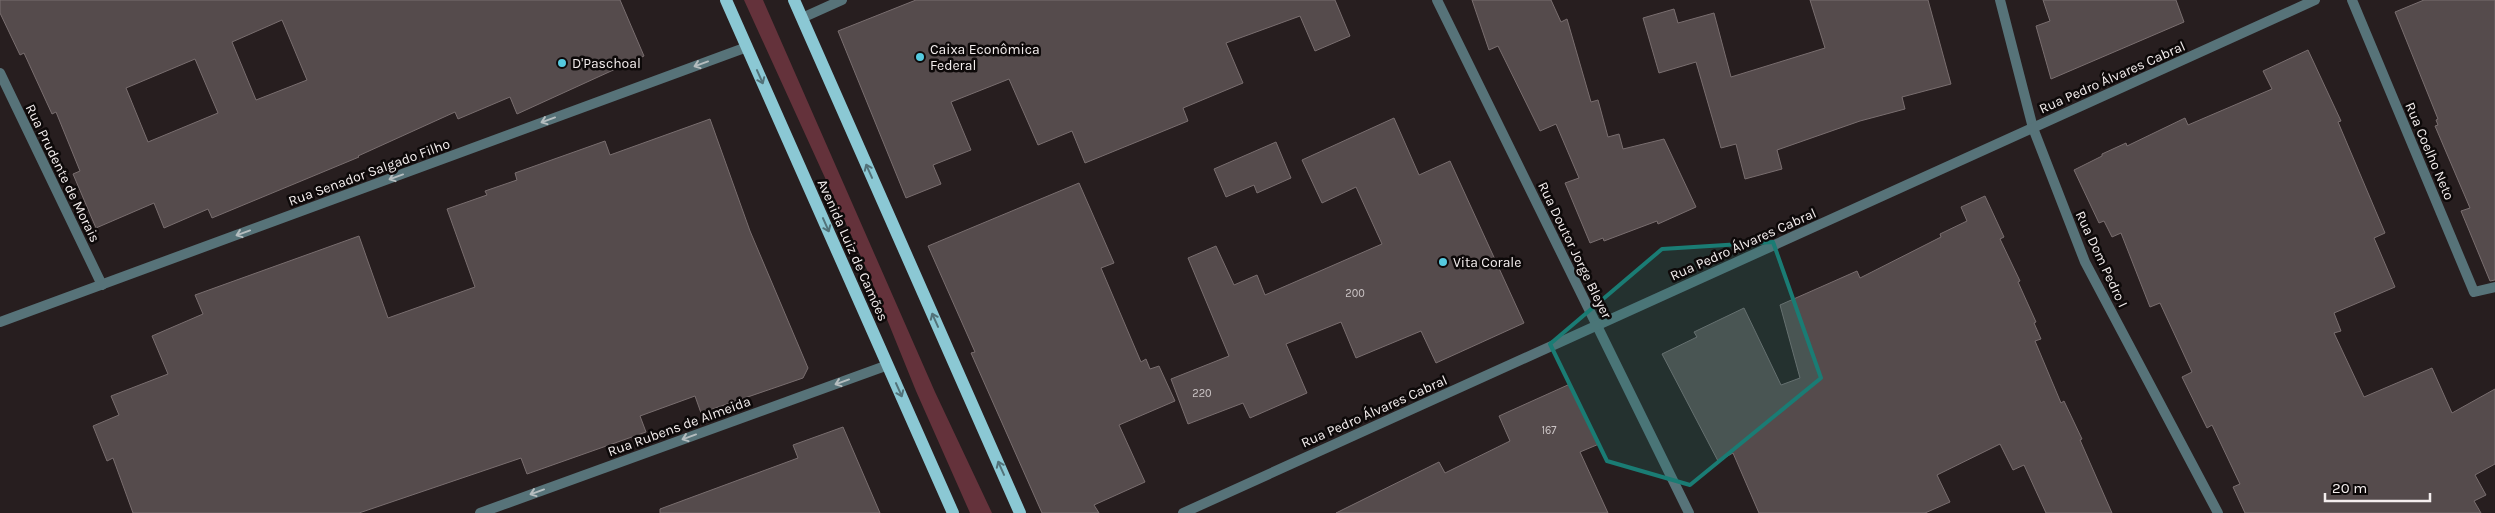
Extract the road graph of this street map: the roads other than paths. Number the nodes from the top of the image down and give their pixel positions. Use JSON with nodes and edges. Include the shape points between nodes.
{"nodes":[{"id":1,"x":726,"y":0,"type":"edge"},
{"id":2,"x":794,"y":0,"type":"edge"},
{"id":3,"x":842,"y":0,"type":"edge"},
{"id":4,"x":1437,"y":0,"type":"edge"},
{"id":5,"x":2000,"y":0,"type":"edge"},
{"id":6,"x":2315,"y":0,"type":"edge"},
{"id":7,"x":2352,"y":0,"type":"edge"},
{"id":8,"x":802,"y":18,"type":"junction"},
{"id":9,"x":747,"y":47,"type":"junction"},
{"id":10,"x":0,"y":73,"type":"edge"},
{"id":11,"x":2034,"y":128,"type":"junction"},
{"id":12,"x":102,"y":285,"type":"junction"},
{"id":13,"x":2495,"y":287,"type":"edge"},
{"id":14,"x":0,"y":322,"type":"edge"},
{"id":15,"x":1597,"y":326,"type":"junction"},
{"id":16,"x":888,"y":365,"type":"junction"},
{"id":17,"x":480,"y":513,"type":"edge"},
{"id":18,"x":953,"y":513,"type":"edge"},
{"id":19,"x":1020,"y":513,"type":"edge"},
{"id":20,"x":1183,"y":513,"type":"edge"},
{"id":21,"x":1689,"y":513,"type":"edge"},
{"id":22,"x":2218,"y":513,"type":"edge"}],
"edges":[{"from":1,"to":9,"type":"main road","name":"Avenida Luiz de Camões"},
{"from":2,"to":8,"type":"main road"},
{"from":3,"to":8,"type":"street"},
{"from":4,"to":15,"type":"street","name":"Rua Doutor Jorge Bleyer"},
{"from":5,"to":11,"type":"street","name":"Rua Dom Pedro I"},
{"from":6,"to":11,"type":"street","name":"Rua Pedro Álvares Cabral"},
{"from":7,"to":13,"type":"street","name":"Rua Coelho Neto","via":[[2474,292]]},
{"from":19,"to":8,"type":"main road","one_way":true},
{"from":9,"to":12,"type":"street","name":"Rua Senador Salgado Filho","one_way":true},
{"from":9,"to":16,"type":"main road","name":"Avenida Luiz de Camões","one_way":true},
{"from":10,"to":12,"type":"street","name":"Rua Prudente de Morais"},
{"from":11,"to":15,"type":"street","name":"Rua Pedro Álvares Cabral"},
{"from":11,"to":22,"type":"street","name":"Rua Dom Pedro I","via":[[2085,262]]},
{"from":12,"to":14,"type":"street","name":"Rua Senador Salgado Filho"},
{"from":15,"to":20,"type":"street","name":"Rua Pedro Álvares Cabral"},
{"from":15,"to":21,"type":"street","name":"Rua Doutor Jorge Bleyer"},
{"from":16,"to":17,"type":"street","name":"Rua Rubens de Almeida","one_way":true},
{"from":16,"to":18,"type":"main road","name":"Avenida Luiz de Camões","one_way":true}]}
